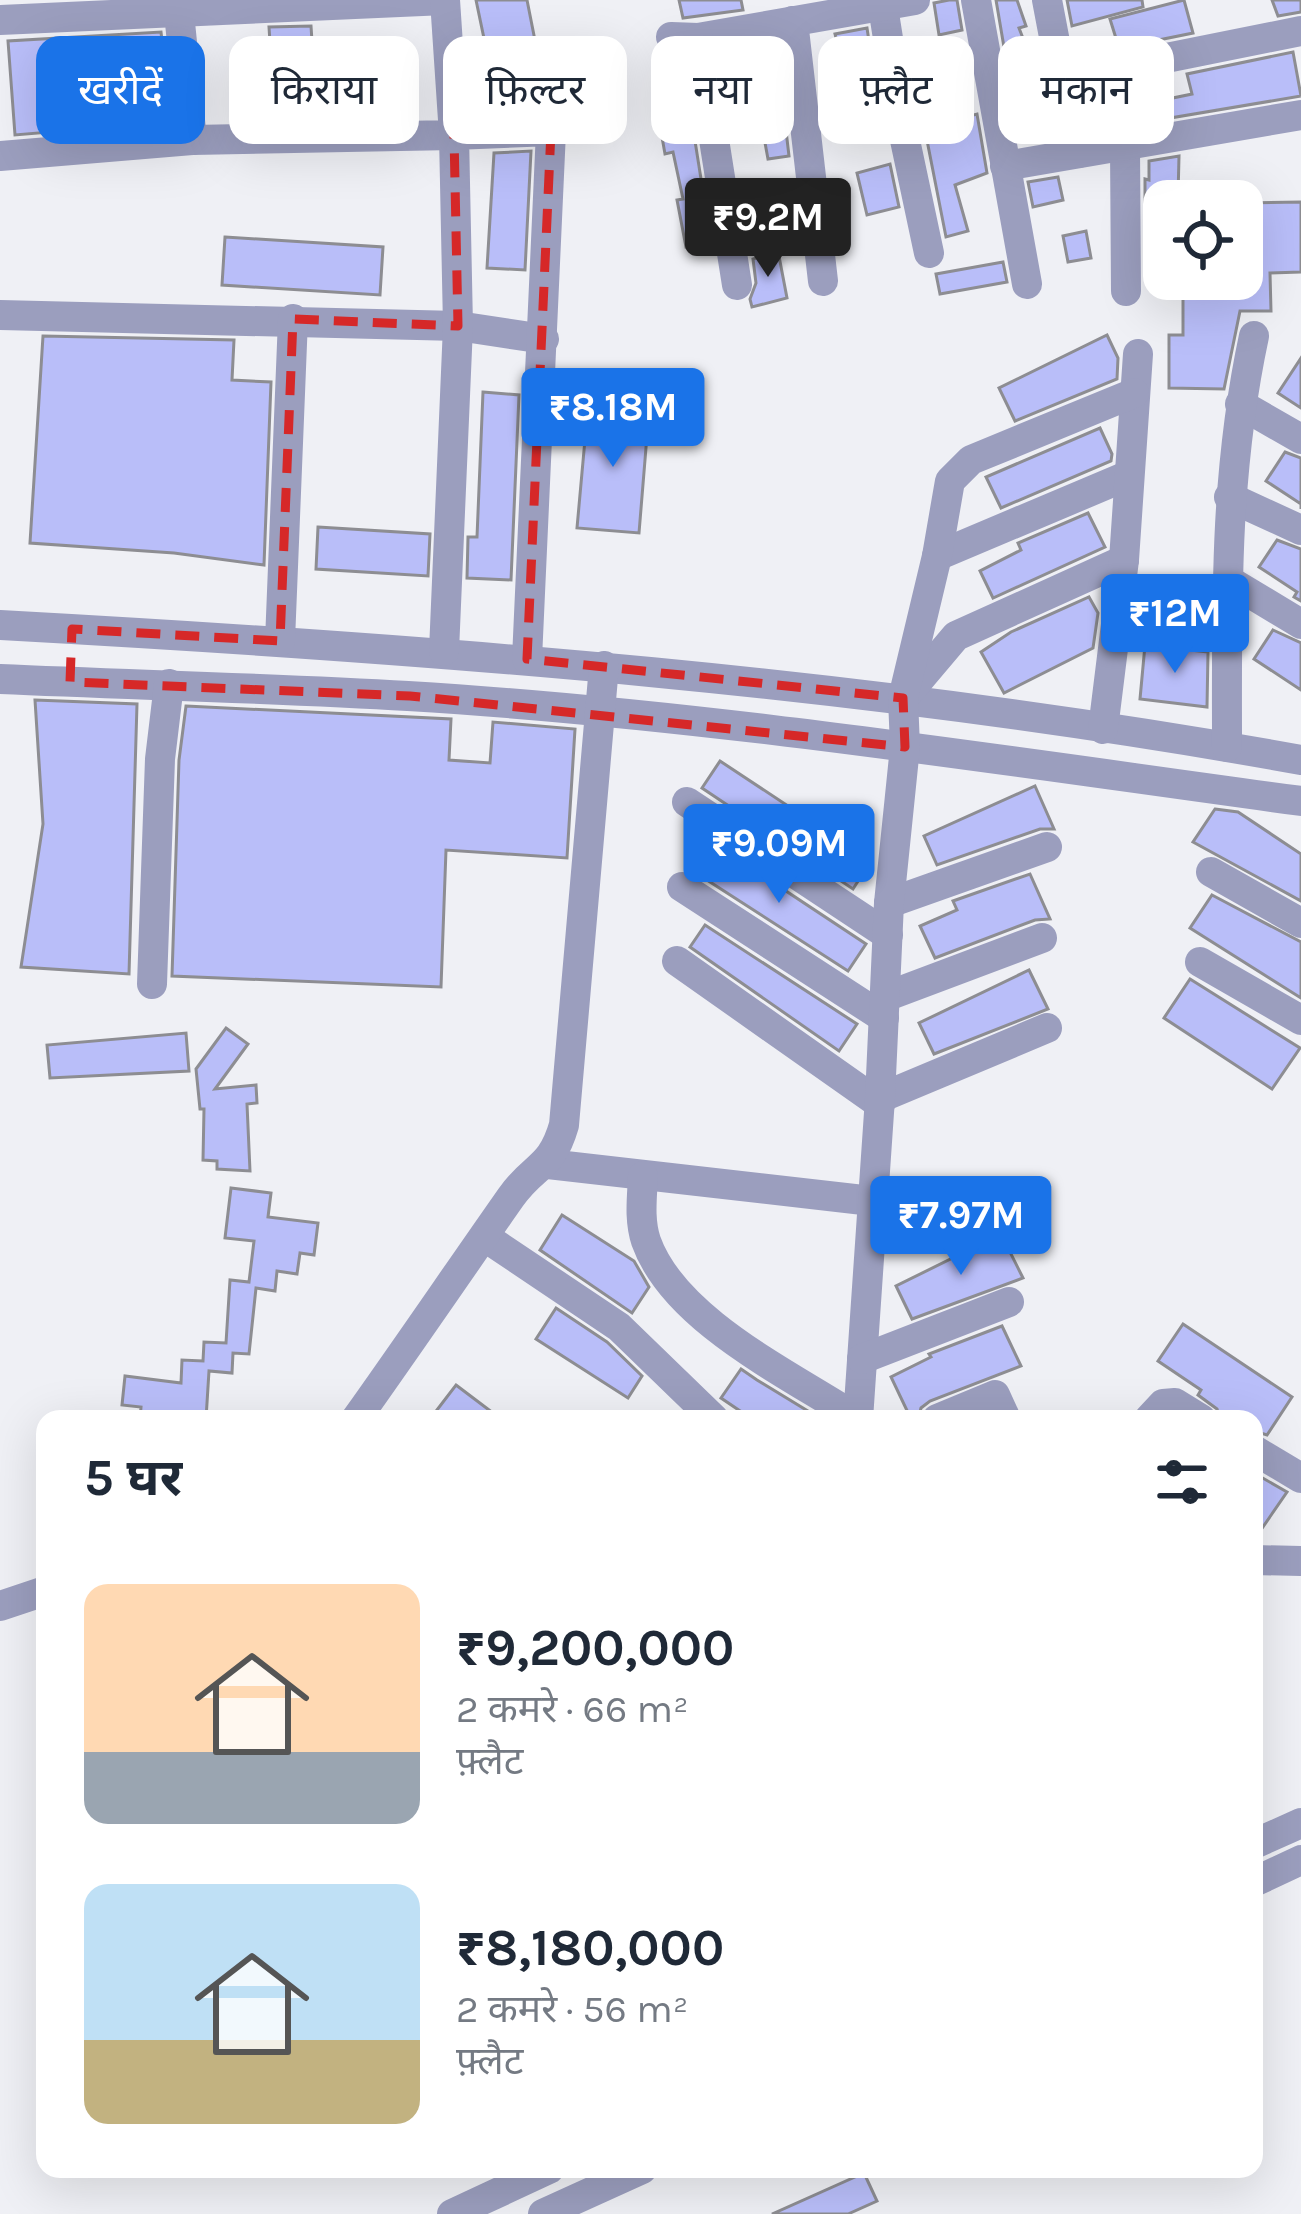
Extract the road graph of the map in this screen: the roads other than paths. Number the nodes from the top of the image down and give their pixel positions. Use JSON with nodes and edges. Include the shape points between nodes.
{"nodes":[{"id":1,"x":445,"y":0,"type":"edge"},
{"id":2,"x":915,"y":0,"type":"edge"},
{"id":3,"x":976,"y":0,"type":"edge"},
{"id":4,"x":1047,"y":0,"type":"edge"},
{"id":5,"x":280,"y":3,"type":"edge"},
{"id":6,"x":140,"y":8,"type":"edge"},
{"id":7,"x":883,"y":8,"type":"junction"},
{"id":8,"x":179,"y":14,"type":"junction"},
{"id":9,"x":0,"y":20,"type":"edge"},
{"id":10,"x":793,"y":21,"type":"junction"},
{"id":11,"x":1301,"y":31,"type":"edge"},
{"id":12,"x":181,"y":36,"type":"edge"},
{"id":13,"x":447,"y":36,"type":"edge"},
{"id":14,"x":1054,"y":36,"type":"edge"},
{"id":15,"x":1174,"y":57,"type":"edge"},
{"id":16,"x":1301,"y":115,"type":"edge"},
{"id":17,"x":443,"y":135,"type":"edge"},
{"id":18,"x":205,"y":140,"type":"edge"},
{"id":19,"x":144,"y":144,"type":"edge"},
{"id":20,"x":454,"y":144,"type":"edge"},
{"id":21,"x":551,"y":144,"type":"edge"},
{"id":22,"x":1077,"y":144,"type":"edge"},
{"id":23,"x":1125,"y":147,"type":"junction"},
{"id":24,"x":1079,"y":152,"type":"junction"},
{"id":25,"x":0,"y":156,"type":"edge"},
{"id":26,"x":1005,"y":166,"type":"junction"},
{"id":27,"x":929,"y":253,"type":"dead end"},
{"id":28,"x":823,"y":281,"type":"dead end"},
{"id":29,"x":1027,"y":284,"type":"dead end"},
{"id":30,"x":736,"y":285,"type":"dead end"},
{"id":31,"x":1126,"y":291,"type":"dead end"},
{"id":32,"x":0,"y":315,"type":"edge"},
{"id":33,"x":293,"y":319,"type":"junction"},
{"id":34,"x":458,"y":326,"type":"junction"},
{"id":35,"x":1254,"y":336,"type":"dead end"},
{"id":36,"x":544,"y":340,"type":"junction"},
{"id":37,"x":1138,"y":354,"type":"dead end"},
{"id":38,"x":1134,"y":393,"type":"junction"},
{"id":39,"x":1240,"y":404,"type":"junction"},
{"id":40,"x":1301,"y":439,"type":"edge"},
{"id":41,"x":1129,"y":475,"type":"junction"},
{"id":42,"x":1229,"y":496,"type":"junction"},
{"id":43,"x":1301,"y":530,"type":"edge"},
{"id":44,"x":937,"y":556,"type":"junction"},
{"id":45,"x":1124,"y":560,"type":"junction"},
{"id":46,"x":1228,"y":580,"type":"junction"},
{"id":47,"x":0,"y":625,"type":"edge"},
{"id":48,"x":1301,"y":625,"type":"edge"},
{"id":49,"x":72,"y":629,"type":"junction"},
{"id":50,"x":280,"y":641,"type":"junction"},
{"id":51,"x":325,"y":644,"type":"junction"},
{"id":52,"x":444,"y":651,"type":"junction"},
{"id":53,"x":527,"y":659,"type":"junction"},
{"id":54,"x":604,"y":666,"type":"junction"},
{"id":55,"x":0,"y":680,"type":"edge"},
{"id":56,"x":70,"y":682,"type":"junction"},
{"id":57,"x":169,"y":684,"type":"junction"},
{"id":58,"x":323,"y":693,"type":"junction"},
{"id":59,"x":903,"y":698,"type":"junction"},
{"id":60,"x":600,"y":713,"type":"junction"},
{"id":61,"x":1103,"y":729,"type":"junction"},
{"id":62,"x":905,"y":747,"type":"junction"},
{"id":63,"x":1227,"y":747,"type":"junction"},
{"id":64,"x":1301,"y":760,"type":"edge"},
{"id":65,"x":1301,"y":801,"type":"edge"},
{"id":66,"x":687,"y":802,"type":"dead end"},
{"id":67,"x":1047,"y":847,"type":"dead end"},
{"id":68,"x":1211,"y":872,"type":"dead end"},
{"id":69,"x":682,"y":887,"type":"dead end"},
{"id":70,"x":889,"y":903,"type":"junction"},
{"id":71,"x":1301,"y":923,"type":"edge"},
{"id":72,"x":888,"y":935,"type":"junction"},
{"id":73,"x":1042,"y":938,"type":"dead end"},
{"id":74,"x":677,"y":961,"type":"dead end"},
{"id":75,"x":1200,"y":962,"type":"dead end"},
{"id":76,"x":152,"y":984,"type":"dead end"},
{"id":77,"x":885,"y":1008,"type":"junction"},
{"id":78,"x":1301,"y":1020,"type":"edge"},
{"id":79,"x":1047,"y":1028,"type":"dead end"},
{"id":80,"x":880,"y":1101,"type":"junction"},
{"id":81,"x":548,"y":1164,"type":"junction"},
{"id":82,"x":643,"y":1176,"type":"junction"},
{"id":83,"x":872,"y":1202,"type":"junction"},
{"id":84,"x":485,"y":1238,"type":"junction"},
{"id":85,"x":1010,"y":1302,"type":"dead end"},
{"id":86,"x":862,"y":1359,"type":"junction"},
{"id":87,"x":362,"y":1410,"type":"edge"},
{"id":88,"x":705,"y":1410,"type":"edge"},
{"id":89,"x":843,"y":1410,"type":"edge"},
{"id":90,"x":858,"y":1410,"type":"edge"},
{"id":91,"x":959,"y":1410,"type":"edge"},
{"id":92,"x":1002,"y":1410,"type":"edge"},
{"id":93,"x":1158,"y":1410,"type":"edge"},
{"id":94,"x":1187,"y":1410,"type":"edge"},
{"id":95,"x":1263,"y":1455,"type":"edge"},
{"id":96,"x":1301,"y":1478,"type":"edge"},
{"id":97,"x":1263,"y":1560,"type":"edge"},
{"id":98,"x":1301,"y":1562,"type":"edge"},
{"id":99,"x":36,"y":1594,"type":"edge"},
{"id":100,"x":0,"y":1606,"type":"edge"},
{"id":101,"x":1301,"y":1823,"type":"edge"},
{"id":102,"x":1263,"y":1840,"type":"edge"},
{"id":103,"x":1301,"y":1860,"type":"edge"},
{"id":104,"x":1263,"y":1878,"type":"edge"},
{"id":105,"x":530,"y":2178,"type":"edge"},
{"id":106,"x":622,"y":2178,"type":"edge"},
{"id":107,"x":452,"y":2214,"type":"edge"},
{"id":108,"x":543,"y":2214,"type":"edge"}],
"edges":[{"from":1,"to":5,"type":"street"},
{"from":1,"to":13,"type":"street"},
{"from":2,"to":7,"type":"street"},
{"from":3,"to":26,"type":"street"},
{"from":4,"to":14,"type":"street"},
{"from":5,"to":8,"type":"street"},
{"from":6,"to":8,"type":"street"},
{"from":6,"to":9,"type":"street"},
{"from":7,"to":10,"type":"street"},
{"from":7,"to":27,"type":"street"},
{"from":8,"to":12,"type":"street"},
{"from":10,"to":28,"type":"street"},
{"from":10,"to":30,"type":"street","via":[[684,37]]},
{"from":11,"to":15,"type":"street"},
{"from":16,"to":23,"type":"street"},
{"from":17,"to":18,"type":"street"},
{"from":19,"to":25,"type":"street"},
{"from":20,"to":34,"type":"street"},
{"from":21,"to":36,"type":"street"},
{"from":22,"to":24,"type":"street"},
{"from":23,"to":24,"type":"street"},
{"from":23,"to":31,"type":"street"},
{"from":24,"to":26,"type":"street"},
{"from":26,"to":29,"type":"street"},
{"from":32,"to":33,"type":"street"},
{"from":33,"to":34,"type":"street"},
{"from":33,"to":50,"type":"street"},
{"from":34,"to":36,"type":"street"},
{"from":34,"to":52,"type":"street"},
{"from":35,"to":39,"type":"street"},
{"from":36,"to":53,"type":"street"},
{"from":37,"to":38,"type":"street"},
{"from":38,"to":41,"type":"street"},
{"from":38,"to":44,"type":"street","via":[[971,460],[950,481]]},
{"from":39,"to":40,"type":"street"},
{"from":39,"to":42,"type":"street"},
{"from":41,"to":44,"type":"street"},
{"from":41,"to":45,"type":"street"},
{"from":42,"to":43,"type":"street"},
{"from":42,"to":46,"type":"street"},
{"from":44,"to":59,"type":"street"},
{"from":45,"to":59,"type":"street","via":[[956,635]]},
{"from":45,"to":61,"type":"street"},
{"from":46,"to":48,"type":"street"},
{"from":46,"to":63,"type":"street"},
{"from":47,"to":49,"type":"street"},
{"from":49,"to":50,"type":"street"},
{"from":49,"to":56,"type":"street"},
{"from":50,"to":51,"type":"street"},
{"from":51,"to":52,"type":"street"},
{"from":51,"to":58,"type":"street"},
{"from":52,"to":53,"type":"street"},
{"from":53,"to":54,"type":"street"},
{"from":54,"to":59,"type":"street"},
{"from":54,"to":60,"type":"street"},
{"from":55,"to":56,"type":"street"},
{"from":56,"to":57,"type":"street"},
{"from":57,"to":58,"type":"street"},
{"from":57,"to":76,"type":"street"},
{"from":58,"to":60,"type":"street"},
{"from":59,"to":61,"type":"street"},
{"from":59,"to":62,"type":"street"},
{"from":60,"to":62,"type":"street"},
{"from":60,"to":81,"type":"street","via":[[564,1125]]},
{"from":61,"to":63,"type":"street"},
{"from":62,"to":65,"type":"street"},
{"from":62,"to":70,"type":"street"},
{"from":63,"to":64,"type":"street"},
{"from":66,"to":72,"type":"street"},
{"from":67,"to":70,"type":"street"},
{"from":68,"to":71,"type":"street"},
{"from":69,"to":77,"type":"street"},
{"from":70,"to":72,"type":"street"},
{"from":72,"to":77,"type":"street"},
{"from":73,"to":77,"type":"street"},
{"from":74,"to":80,"type":"street"},
{"from":75,"to":78,"type":"street"},
{"from":77,"to":80,"type":"street"},
{"from":79,"to":80,"type":"street"},
{"from":80,"to":83,"type":"street"},
{"from":81,"to":82,"type":"street"},
{"from":81,"to":84,"type":"street","via":[[524,1181]]},
{"from":82,"to":83,"type":"street"},
{"from":82,"to":89,"type":"street","via":[[645,1239],[671,1288],[720,1332]]},
{"from":83,"to":86,"type":"street"},
{"from":84,"to":87,"type":"street"},
{"from":84,"to":88,"type":"street","via":[[619,1327]]},
{"from":85,"to":86,"type":"street"},
{"from":86,"to":90,"type":"street"},
{"from":91,"to":92,"type":"street","via":[[995,1395]]},
{"from":93,"to":94,"type":"street","via":[[1175,1403]]},
{"from":95,"to":96,"type":"street"},
{"from":97,"to":98,"type":"street"},
{"from":99,"to":100,"type":"street"},
{"from":101,"to":102,"type":"street"},
{"from":103,"to":104,"type":"street"},
{"from":105,"to":107,"type":"street"},
{"from":106,"to":108,"type":"street"}]}
